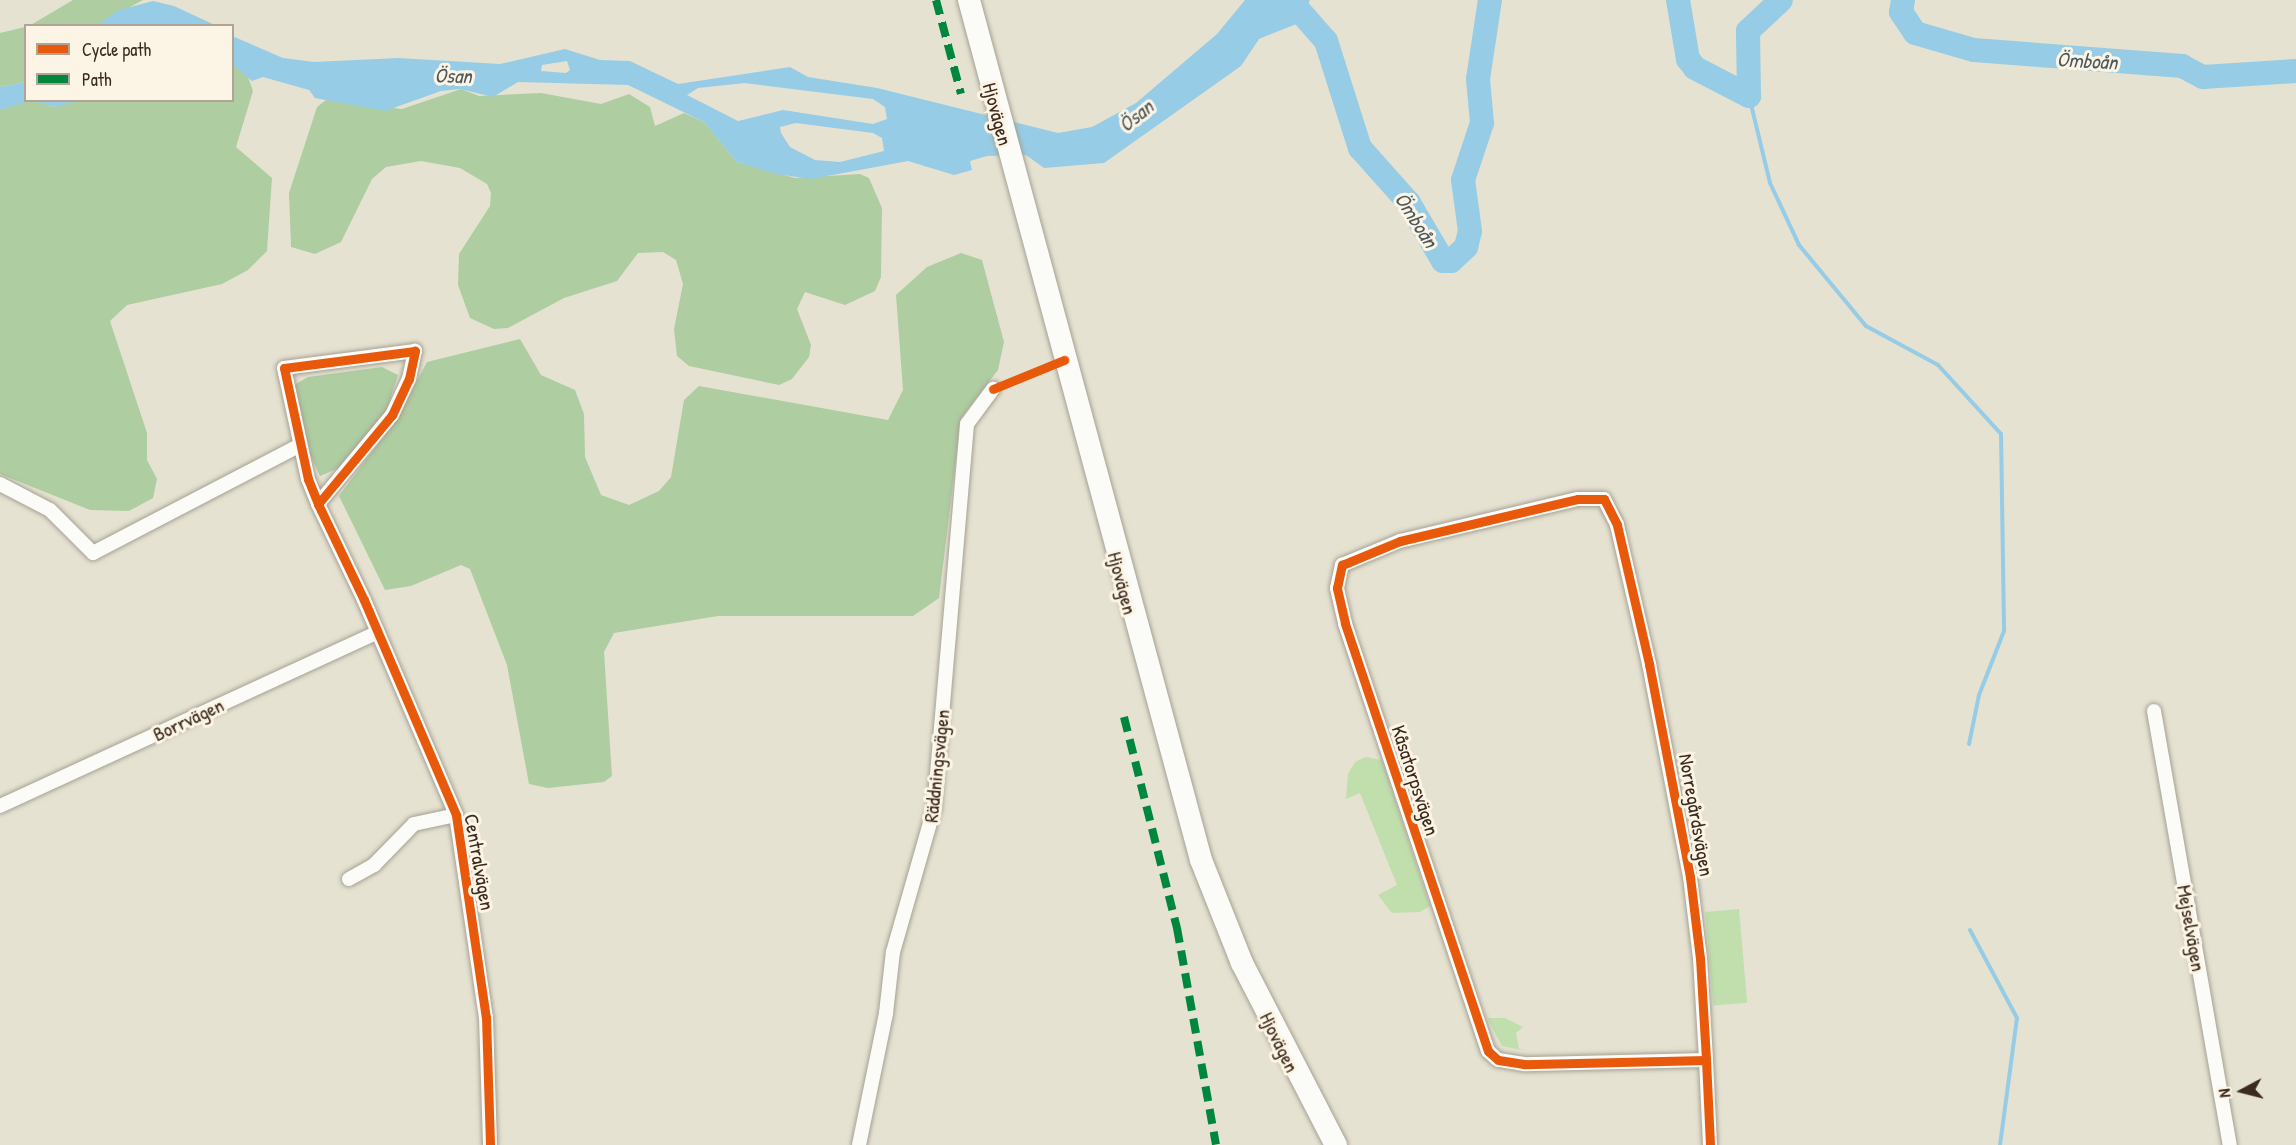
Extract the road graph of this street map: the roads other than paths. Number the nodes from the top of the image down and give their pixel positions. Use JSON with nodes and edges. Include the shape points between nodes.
{"nodes":[{"id":1,"x":969,"y":0,"type":"edge"},
{"id":2,"x":993,"y":389,"type":"dead end"},
{"id":3,"x":297,"y":447,"type":"junction"},
{"id":4,"x":0,"y":484,"type":"edge"},
{"id":5,"x":1604,"y":499,"type":"joint"},
{"id":6,"x":318,"y":504,"type":"junction"},
{"id":7,"x":376,"y":633,"type":"junction"},
{"id":8,"x":2154,"y":711,"type":"dead end"},
{"id":9,"x":0,"y":806,"type":"edge"},
{"id":10,"x":456,"y":815,"type":"junction"},
{"id":11,"x":349,"y":879,"type":"dead end"},
{"id":12,"x":1706,"y":1060,"type":"junction"},
{"id":13,"x":490,"y":1145,"type":"edge"},
{"id":14,"x":859,"y":1145,"type":"edge"},
{"id":15,"x":1336,"y":1145,"type":"edge"},
{"id":16,"x":1710,"y":1145,"type":"edge"},
{"id":17,"x":2230,"y":1145,"type":"edge"}],
"edges":[{"from":1,"to":15,"type":"main road","name":"Hjovägen","via":[[1201,860],[1246,973]]},
{"from":2,"to":14,"type":"street","name":"Räddningsvägen","via":[[967,424],[934,809],[893,952]]},
{"from":3,"to":4,"type":"street","via":[[93,553],[50,510]]},
{"from":3,"to":6,"type":"street","name":"Centralvägen"},
{"from":3,"to":6,"type":"street","name":"Centralvägen","via":[[284,368],[415,351],[409,379],[392,415]]},
{"from":5,"to":12,"type":"street","name":"Norregårdsvägen","via":[[1617,525],[1669,758],[1695,918]]},
{"from":5,"to":12,"type":"street","name":"Kåsatorpsvägen","via":[[1578,499],[1400,541],[1342,565],[1337,588],[1488,1051],[1498,1060],[1524,1064]]},
{"from":6,"to":7,"type":"street","name":"Centralvägen"},
{"from":7,"to":9,"type":"street","name":"Borrvägen"},
{"from":7,"to":10,"type":"street","name":"Centralvägen"},
{"from":8,"to":17,"type":"street","name":"Mejselvägen"},
{"from":10,"to":11,"type":"street","via":[[414,824],[374,865]]},
{"from":10,"to":13,"type":"street","name":"Centralvägen","via":[[486,1017]]},
{"from":12,"to":16,"type":"street","name":"Norregårdsvägen"}]}
